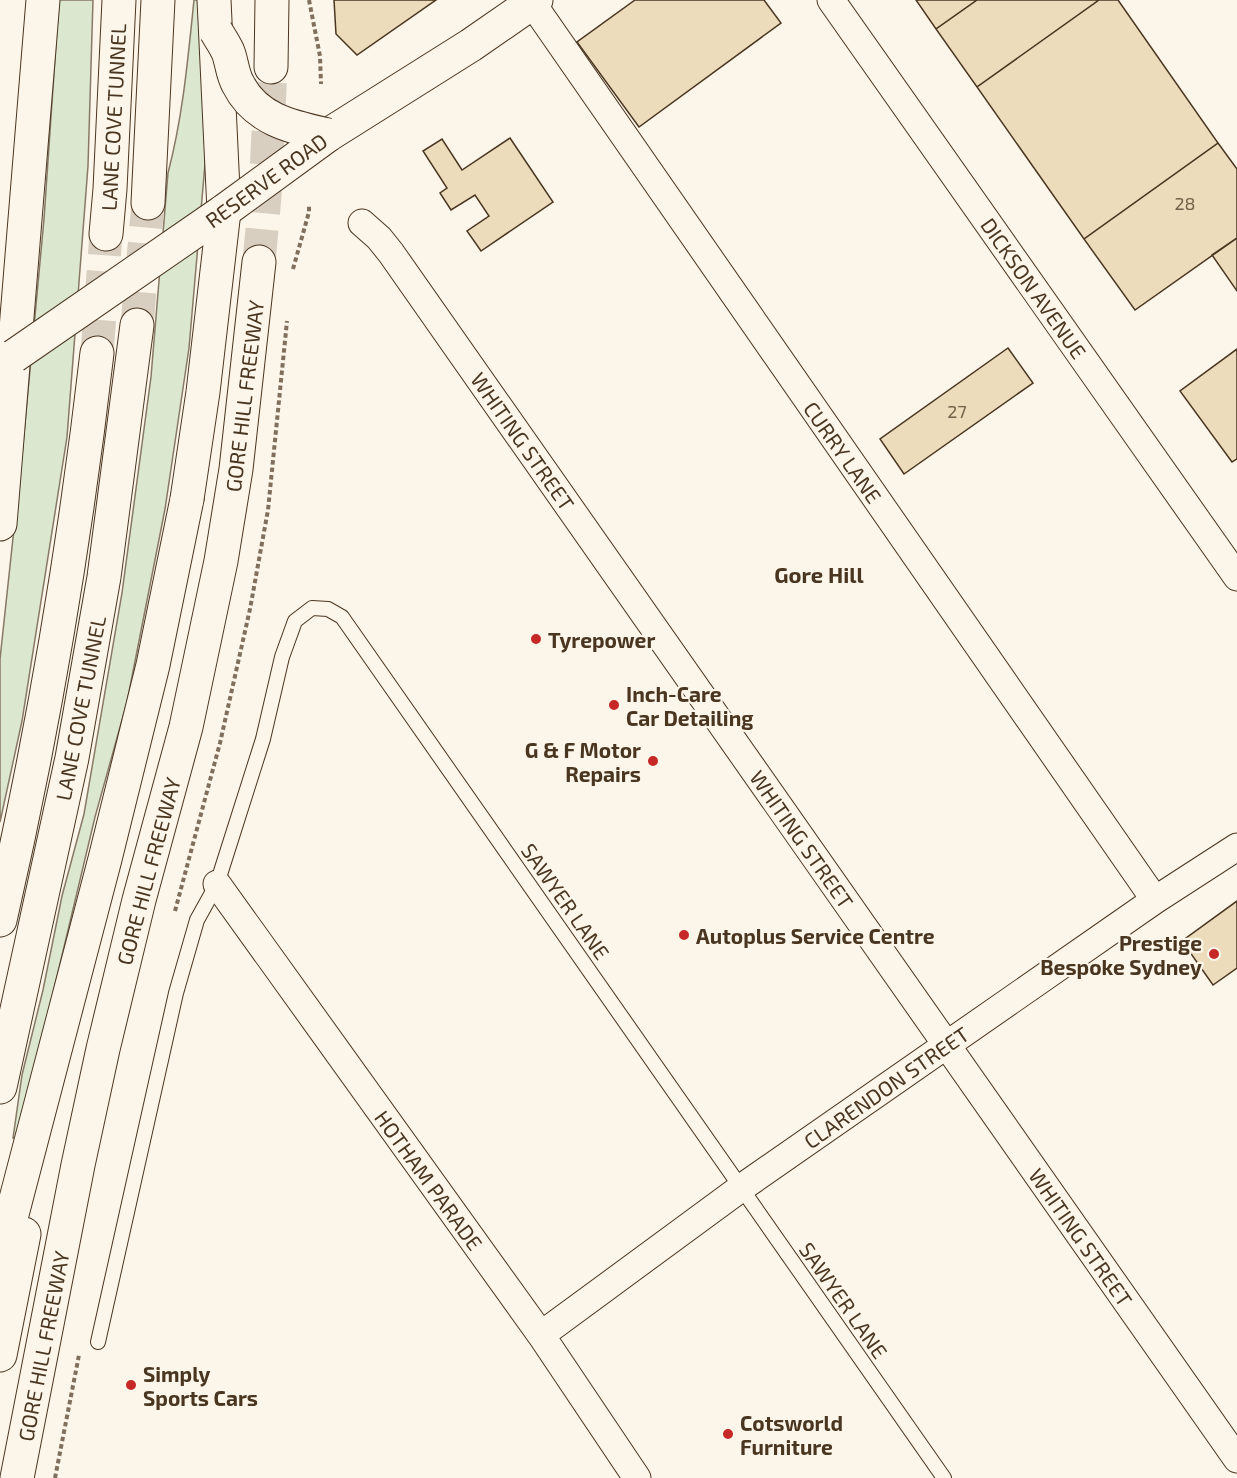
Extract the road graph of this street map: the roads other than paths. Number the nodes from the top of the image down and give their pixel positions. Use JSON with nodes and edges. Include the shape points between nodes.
{"nodes":[{"id":1,"x":119,"y":0,"type":"edge"},
{"id":2,"x":158,"y":0,"type":"edge"},
{"id":3,"x":272,"y":0,"type":"edge"},
{"id":4,"x":831,"y":0,"type":"edge"},
{"id":5,"x":534,"y":2,"type":"edge"},
{"id":6,"x":42,"y":14,"type":"edge"},
{"id":7,"x":215,"y":16,"type":"edge"},
{"id":8,"x":271,"y":68,"type":"tunnel mouth"},
{"id":9,"x":328,"y":135,"type":"junction"},
{"id":10,"x":148,"y":203,"type":"tunnel mouth"},
{"id":11,"x":224,"y":211,"type":"junction"},
{"id":12,"x":362,"y":223,"type":"dead end"},
{"id":13,"x":106,"y":234,"type":"tunnel mouth"},
{"id":14,"x":259,"y":262,"type":"tunnel mouth"},
{"id":15,"x":137,"y":325,"type":"tunnel mouth"},
{"id":16,"x":97,"y":353,"type":"tunnel mouth"},
{"id":17,"x":7,"y":361,"type":"edge"},
{"id":18,"x":0,"y":524,"type":"edge"},
{"id":19,"x":1237,"y":577,"type":"edge"},
{"id":20,"x":1237,"y":847,"type":"edge"},
{"id":21,"x":217,"y":884,"type":"junction"},
{"id":22,"x":1155,"y":900,"type":"junction"},
{"id":23,"x":0,"y":920,"type":"edge"},
{"id":24,"x":71,"y":991,"type":"junction"},
{"id":25,"x":946,"y":1045,"type":"junction"},
{"id":26,"x":0,"y":1087,"type":"edge"},
{"id":27,"x":741,"y":1188,"type":"junction"},
{"id":28,"x":0,"y":1260,"type":"edge"},
{"id":29,"x":541,"y":1335,"type":"junction"},
{"id":30,"x":98,"y":1342,"type":"dead end"},
{"id":31,"x":0,"y":1355,"type":"edge"},
{"id":32,"x":1237,"y":1459,"type":"edge"},
{"id":33,"x":17,"y":1478,"type":"edge"},
{"id":34,"x":637,"y":1478,"type":"edge"},
{"id":35,"x":944,"y":1478,"type":"edge"}],
"edges":[{"from":1,"to":13,"type":"main road","name":"LANE COVE TUNNEL"},
{"from":2,"to":10,"type":"main road","name":"LANE COVE TUNNEL"},
{"from":3,"to":8,"type":"main road"},
{"from":4,"to":19,"type":"street","name":"DICKSON AVENUE"},
{"from":5,"to":9,"type":"main road","name":"RESERVE ROAD"},
{"from":5,"to":22,"type":"street","name":"CURRY LANE"},
{"from":6,"to":17,"type":"main road"},
{"from":7,"to":9,"type":"main road","bridge":true,"via":[[237,83],[252,105],[283,124]]},
{"from":7,"to":11,"type":"main road","bridge":true},
{"from":9,"to":11,"type":"main road","name":"RESERVE ROAD","bridge":true},
{"from":11,"to":17,"type":"main road","name":"RESERVE ROAD","bridge":true},
{"from":11,"to":24,"type":"main road","bridge":true,"via":[[187,499],[153,665]]},
{"from":12,"to":25,"type":"street","name":"WHITING STREET","via":[[391,253]]},
{"from":14,"to":33,"type":"main road","name":"GORE HILL FREEWAY","via":[[236,469],[221,561],[186,727],[103,1049]]},
{"from":15,"to":26,"type":"main road","name":"LANE COVE TUNNEL","via":[[104,577],[72,758]]},
{"from":16,"to":23,"type":"main road","name":"LANE COVE TUNNEL","via":[[56,638]]},
{"from":17,"to":18,"type":"main road"},
{"from":20,"to":22,"type":"street","name":"CLARENDON STREET"},
{"from":21,"to":27,"type":"lane","name":"SAWYER LANE","via":[[263,739],[282,657],[296,621],[312,608],[328,609],[342,617]]},
{"from":21,"to":29,"type":"street","name":"HOTHAM PARADE"},
{"from":21,"to":30,"type":"lane","name":"SAWYER LANE","via":[[197,920],[176,993]]},
{"from":22,"to":25,"type":"street","name":"CLARENDON STREET"},
{"from":24,"to":28,"type":"main road"},
{"from":24,"to":31,"type":"main road"},
{"from":25,"to":27,"type":"street","name":"CLARENDON STREET"},
{"from":25,"to":32,"type":"street","name":"WHITING STREET"},
{"from":27,"to":29,"type":"street","name":"CLARENDON STREET"},
{"from":27,"to":35,"type":"lane","name":"SAWYER LANE"},
{"from":29,"to":34,"type":"street","name":"HOTHAM PARADE"}]}
